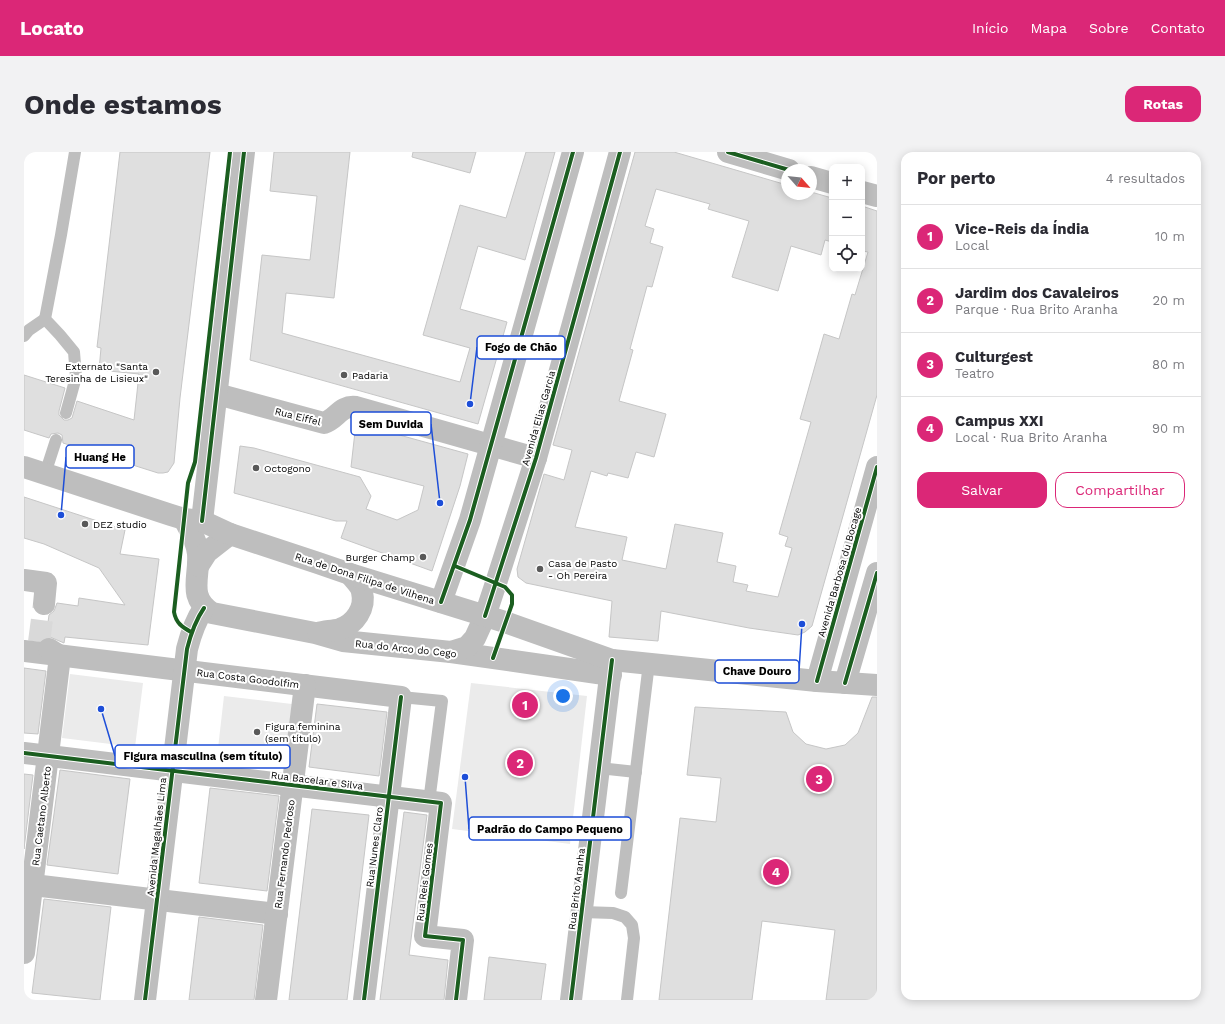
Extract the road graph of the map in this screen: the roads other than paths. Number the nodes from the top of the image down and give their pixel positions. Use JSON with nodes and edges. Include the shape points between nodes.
{"nodes":[{"id":1,"x":75,"y":152,"type":"edge"},
{"id":2,"x":244,"y":152,"type":"edge"},
{"id":3,"x":573,"y":152,"type":"edge"},
{"id":4,"x":620,"y":152,"type":"edge"},
{"id":5,"x":728,"y":152,"type":"edge"},
{"id":6,"x":781,"y":168,"type":"edge"},
{"id":7,"x":817,"y":178,"type":"edge"},
{"id":8,"x":829,"y":182,"type":"edge"},
{"id":9,"x":865,"y":193,"type":"edge"},
{"id":10,"x":877,"y":196,"type":"edge"},
{"id":11,"x":45,"y":319,"type":"junction"},
{"id":12,"x":24,"y":336,"type":"edge"},
{"id":13,"x":217,"y":394,"type":"junction"},
{"id":14,"x":66,"y":413,"type":"dead end"},
{"id":15,"x":56,"y":440,"type":"dead end"},
{"id":16,"x":491,"y":446,"type":"junction"},
{"id":17,"x":536,"y":458,"type":"junction"},
{"id":18,"x":24,"y":467,"type":"edge"},
{"id":19,"x":877,"y":467,"type":"edge"},
{"id":20,"x":45,"y":474,"type":"junction"},
{"id":21,"x":193,"y":520,"type":"junction"},
{"id":22,"x":230,"y":534,"type":"junction"},
{"id":23,"x":198,"y":566,"type":"junction"},
{"id":24,"x":877,"y":573,"type":"edge"},
{"id":25,"x":350,"y":574,"type":"junction"},
{"id":26,"x":24,"y":580,"type":"edge"},
{"id":27,"x":440,"y":602,"type":"junction"},
{"id":28,"x":44,"y":604,"type":"tunnel mouth"},
{"id":29,"x":204,"y":608,"type":"junction"},
{"id":30,"x":485,"y":616,"type":"junction"},
{"id":31,"x":315,"y":633,"type":"junction"},
{"id":32,"x":31,"y":647,"type":"edge"},
{"id":33,"x":451,"y":652,"type":"junction"},
{"id":34,"x":60,"y":656,"type":"junction"},
{"id":35,"x":649,"y":663,"type":"junction"},
{"id":36,"x":612,"y":668,"type":"junction"},
{"id":37,"x":184,"y":671,"type":"junction"},
{"id":38,"x":817,"y":681,"type":"junction"},
{"id":39,"x":846,"y":683,"type":"junction"},
{"id":40,"x":305,"y":685,"type":"junction"},
{"id":41,"x":877,"y":685,"type":"edge"},
{"id":42,"x":401,"y":696,"type":"junction"},
{"id":43,"x":24,"y":753,"type":"edge"},
{"id":44,"x":48,"y":756,"type":"junction"},
{"id":45,"x":599,"y":768,"type":"junction"},
{"id":46,"x":172,"y":771,"type":"junction"},
{"id":47,"x":636,"y":772,"type":"junction"},
{"id":48,"x":292,"y":785,"type":"junction"},
{"id":49,"x":388,"y":797,"type":"junction"},
{"id":50,"x":435,"y":803,"type":"junction"},
{"id":51,"x":32,"y":885,"type":"junction"},
{"id":52,"x":621,"y":893,"type":"dead end"},
{"id":53,"x":157,"y":900,"type":"junction"},
{"id":54,"x":582,"y":912,"type":"junction"},
{"id":55,"x":277,"y":914,"type":"junction"},
{"id":56,"x":24,"y":953,"type":"edge"},
{"id":57,"x":145,"y":1000,"type":"edge"},
{"id":58,"x":266,"y":1000,"type":"edge"},
{"id":59,"x":364,"y":1000,"type":"edge"},
{"id":60,"x":456,"y":1000,"type":"edge"},
{"id":61,"x":571,"y":1000,"type":"edge"},
{"id":62,"x":627,"y":1000,"type":"edge"}],
"edges":[{"from":1,"to":11,"type":"lane"},
{"from":2,"to":13,"type":"street"},
{"from":3,"to":16,"type":"street"},
{"from":4,"to":17,"type":"street","name":"Avenida Elias Garcia"},
{"from":5,"to":6,"type":"street"},
{"from":7,"to":8,"type":"street"},
{"from":9,"to":10,"type":"street"},
{"from":11,"to":12,"type":"lane"},
{"from":11,"to":14,"type":"lane","via":[[74,352],[76,377]]},
{"from":13,"to":16,"type":"street","name":"Rua Eiffel","via":[[324,423],[346,407],[356,407]]},
{"from":13,"to":21,"type":"street"},
{"from":15,"to":20,"type":"lane"},
{"from":16,"to":17,"type":"street","name":"Rua Eiffel"},
{"from":16,"to":27,"type":"street","via":[[470,520]]},
{"from":17,"to":30,"type":"street","name":"Avenida Elias Garcia"},
{"from":18,"to":20,"type":"street"},
{"from":19,"to":38,"type":"street","name":"Avenida Barbosa du Bocage"},
{"from":20,"to":21,"type":"street"},
{"from":21,"to":22,"type":"street","name":"Rua de Dona Filipa de Vilhena"},
{"from":21,"to":23,"type":"street"},
{"from":22,"to":23,"type":"street","via":[[206,552]]},
{"from":22,"to":25,"type":"street","name":"Rua de Dona Filipa de Vilhena"},
{"from":23,"to":29,"type":"street","via":[[197,597]]},
{"from":24,"to":39,"type":"street"},
{"from":25,"to":27,"type":"street","name":"Rua de Dona Filipa de Vilhena"},
{"from":25,"to":31,"type":"street","via":[[362,591],[363,606],[354,620],[341,629]]},
{"from":26,"to":28,"type":"street","via":[[46,583]]},
{"from":27,"to":30,"type":"street","name":"Rua de Dona Filipa de Vilhena"},
{"from":29,"to":31,"type":"street","name":"Rua do Arco do Cego","via":[[218,615]]},
{"from":29,"to":37,"type":"street","name":"Avenida Magalhães Lima","via":[[191,632]]},
{"from":30,"to":33,"type":"street","name":"Avenida Elias Garcia","via":[[475,638],[467,647]]},
{"from":30,"to":36,"type":"street","name":"Rua de Dona Filipa de Vilhena"},
{"from":31,"to":33,"type":"street","name":"Rua do Arco do Cego","via":[[343,641]]},
{"from":32,"to":34,"type":"street","name":"Rua Costa Goodolfim"},
{"from":33,"to":36,"type":"street","name":"Rua do Arco do Cego"},
{"from":34,"to":37,"type":"street","name":"Rua Costa Goodolfim"},
{"from":34,"to":44,"type":"street","name":"Rua Caetano Alberto"},
{"from":35,"to":36,"type":"street"},
{"from":35,"to":38,"type":"street"},
{"from":35,"to":47,"type":"lane"},
{"from":36,"to":45,"type":"street","name":"Rua Brito Aranha"},
{"from":37,"to":40,"type":"street","name":"Rua Costa Goodolfim"},
{"from":37,"to":46,"type":"street","name":"Avenida Magalhães Lima"},
{"from":38,"to":39,"type":"street"},
{"from":39,"to":41,"type":"street"},
{"from":40,"to":42,"type":"street","name":"Rua Costa Goodolfim"},
{"from":40,"to":48,"type":"street","name":"Rua Fernando Pedroso"},
{"from":42,"to":49,"type":"street","name":"Rua Nunes Claro"},
{"from":42,"to":50,"type":"lane","via":[[442,702]]},
{"from":43,"to":44,"type":"street","name":"Rua Bacelar e Silva"},
{"from":44,"to":46,"type":"street","name":"Rua Bacelar e Silva"},
{"from":44,"to":51,"type":"street","name":"Rua Caetano Alberto"},
{"from":45,"to":47,"type":"lane"},
{"from":45,"to":54,"type":"street","name":"Rua Brito Aranha"},
{"from":46,"to":48,"type":"street","name":"Rua Bacelar e Silva"},
{"from":46,"to":53,"type":"street","name":"Avenida Magalhães Lima"},
{"from":47,"to":52,"type":"lane"},
{"from":48,"to":49,"type":"street","name":"Rua Bacelar e Silva"},
{"from":48,"to":55,"type":"street","name":"Rua Fernando Pedroso"},
{"from":49,"to":50,"type":"street","name":"Rua Bacelar e Silva"},
{"from":49,"to":59,"type":"street","name":"Rua Nunes Claro"},
{"from":50,"to":60,"type":"street","name":"Rua Reis Gomes","via":[[425,936],[464,940]]},
{"from":51,"to":53,"type":"street","name":"Avenida Magalhães Lima"},
{"from":51,"to":56,"type":"street","name":"Rua Caetano Alberto"},
{"from":53,"to":55,"type":"street","name":"Avenida Magalhães Lima"},
{"from":53,"to":57,"type":"street","name":"Avenida Magalhães Lima"},
{"from":54,"to":61,"type":"street","name":"Rua Brito Aranha"},
{"from":54,"to":62,"type":"lane","via":[[625,916],[632,925],[634,938]]},
{"from":55,"to":58,"type":"street","name":"Rua Fernando Pedroso"}]}
